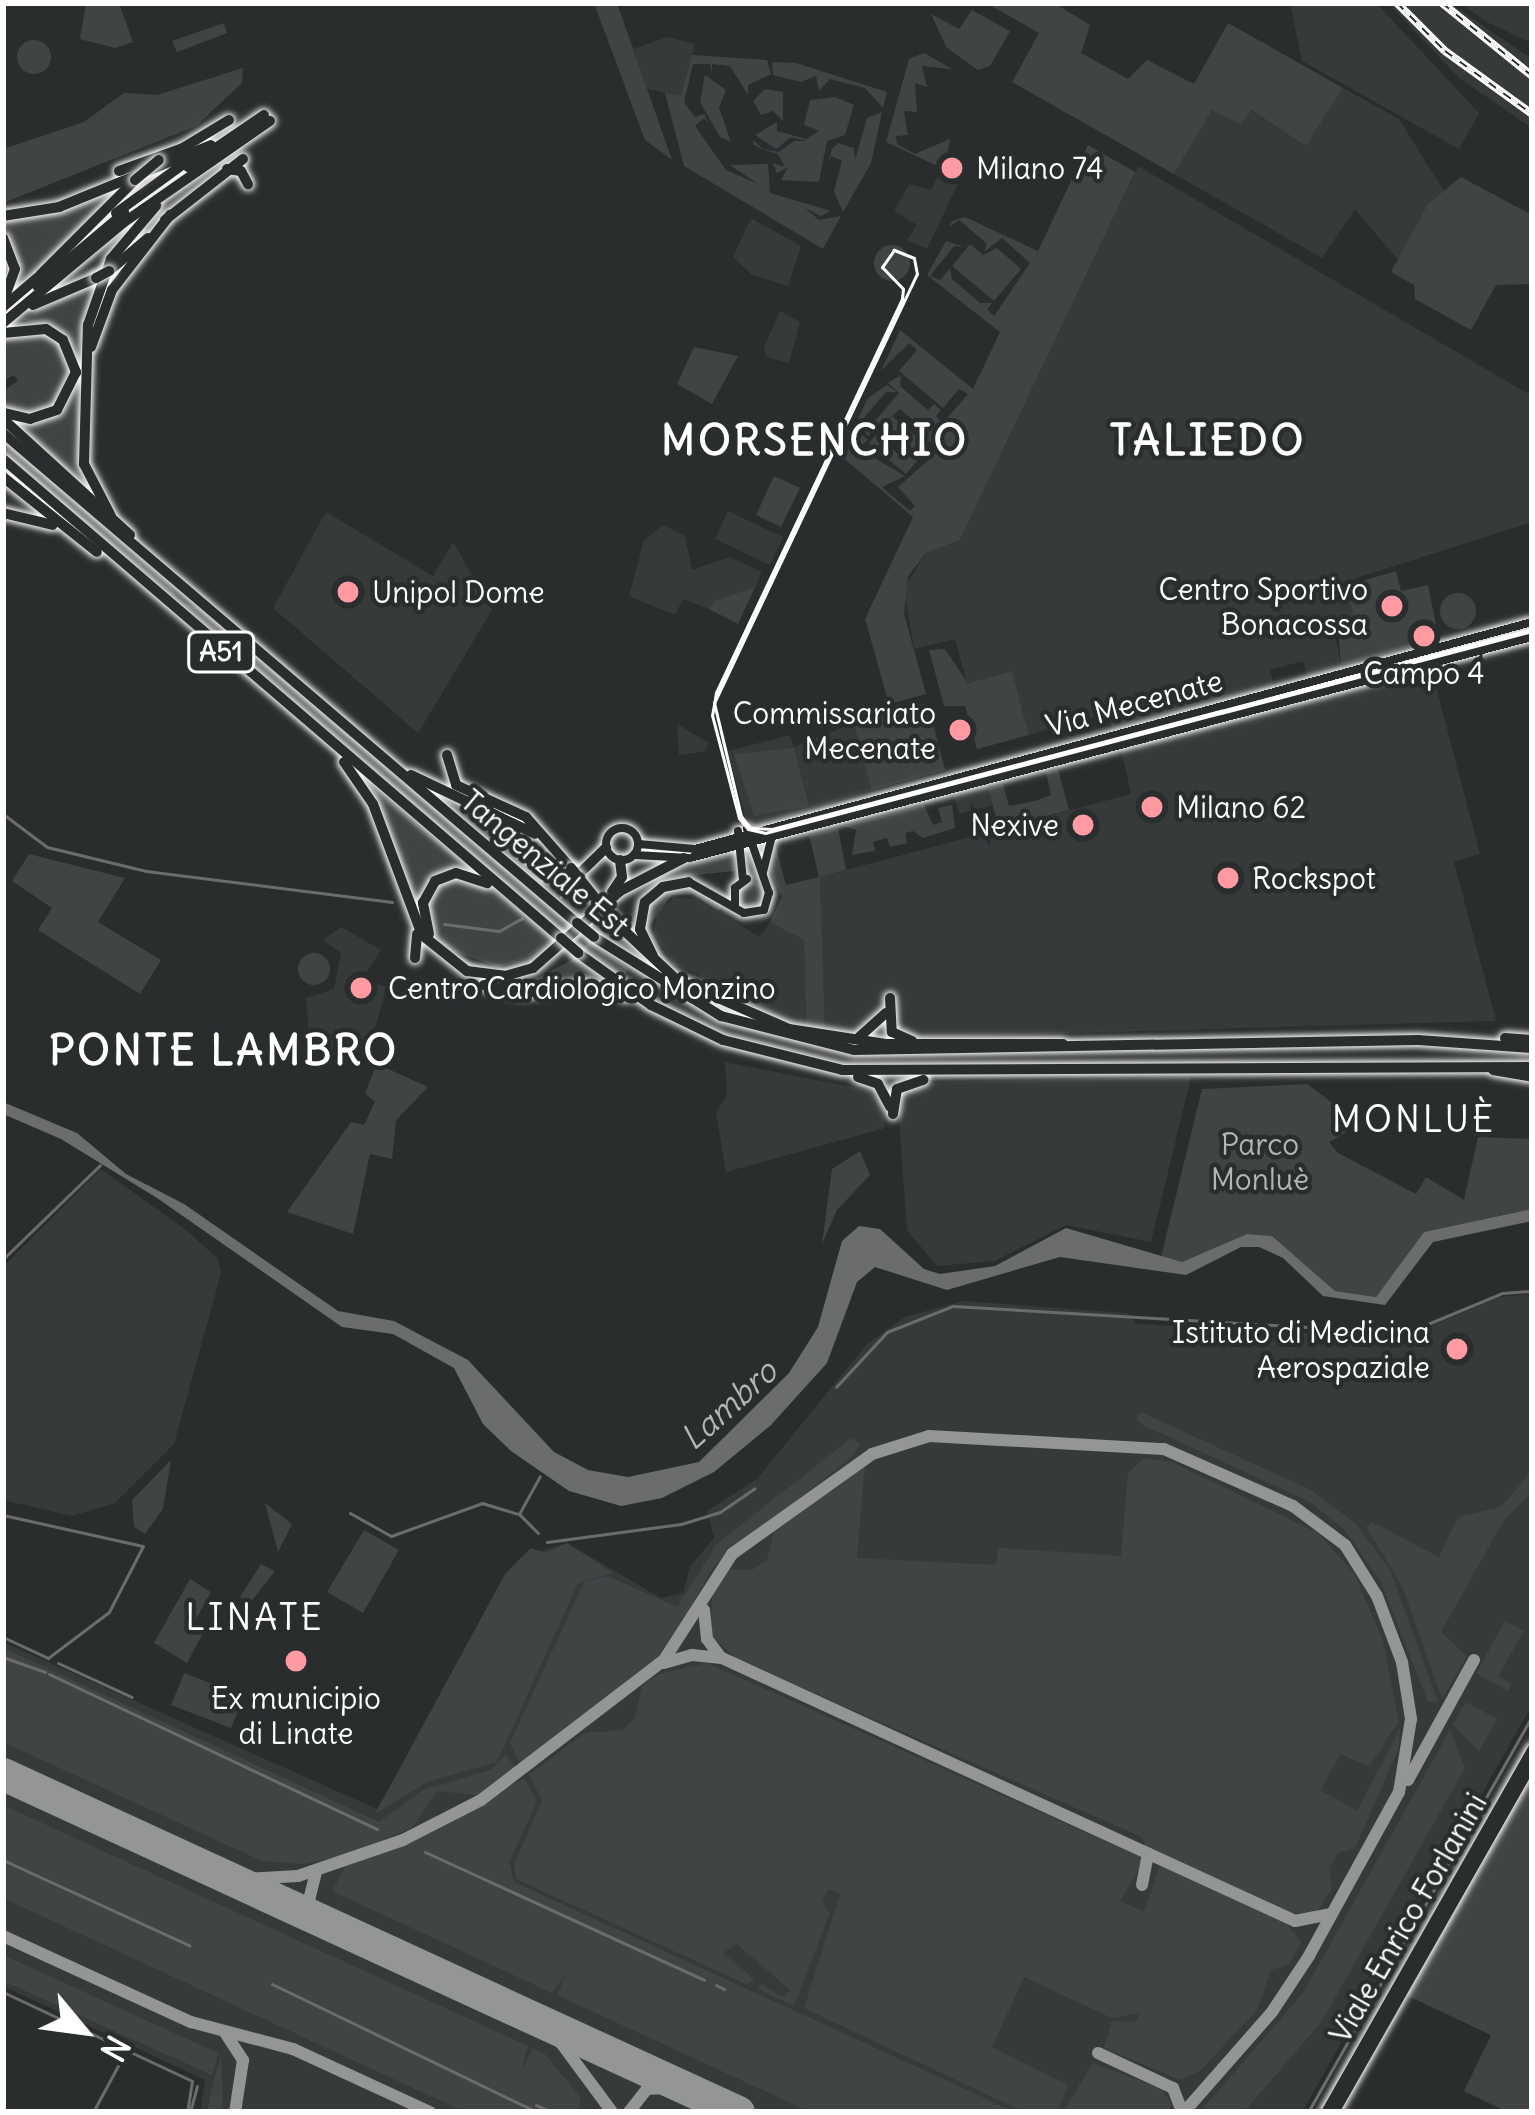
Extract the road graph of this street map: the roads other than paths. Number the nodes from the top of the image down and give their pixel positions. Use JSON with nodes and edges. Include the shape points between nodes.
{"nodes":[{"id":1,"x":229,"y":120,"type":"dead end"},
{"id":2,"x":265,"y":120,"type":"junction"},
{"id":3,"x":244,"y":129,"type":"junction"},
{"id":4,"x":189,"y":146,"type":"junction"},
{"id":5,"x":211,"y":146,"type":"junction"},
{"id":6,"x":243,"y":159,"type":"dead end"},
{"id":7,"x":227,"y":169,"type":"junction"},
{"id":8,"x":248,"y":184,"type":"dead end"},
{"id":9,"x":156,"y":206,"type":"junction"},
{"id":10,"x":3,"y":214,"type":"edge"},
{"id":11,"x":170,"y":214,"type":"junction"},
{"id":12,"x":3,"y":238,"type":"edge"},
{"id":13,"x":35,"y":279,"type":"junction"},
{"id":14,"x":33,"y":305,"type":"junction"},
{"id":15,"x":3,"y":318,"type":"edge"},
{"id":16,"x":86,"y":386,"type":"junction"},
{"id":17,"x":3,"y":416,"type":"edge"},
{"id":18,"x":3,"y":433,"type":"edge"},
{"id":19,"x":3,"y":458,"type":"edge"},
{"id":20,"x":3,"y":477,"type":"edge"},
{"id":21,"x":3,"y":513,"type":"edge"},
{"id":22,"x":111,"y":517,"type":"junction"},
{"id":23,"x":82,"y":542,"type":"junction"},
{"id":24,"x":161,"y":568,"type":"junction"},
{"id":25,"x":129,"y":574,"type":"junction"},
{"id":26,"x":1532,"y":622,"type":"edge"},
{"id":27,"x":1532,"y":637,"type":"edge"},
{"id":28,"x":314,"y":729,"type":"junction"},
{"id":29,"x":447,"y":755,"type":"dead end"},
{"id":30,"x":392,"y":765,"type":"junction"},
{"id":31,"x":474,"y":806,"type":"junction"},
{"id":32,"x":743,"y":830,"type":"junction"},
{"id":33,"x":772,"y":836,"type":"junction"},
{"id":34,"x":746,"y":843,"type":"junction"},
{"id":35,"x":550,"y":844,"type":"junction"},
{"id":36,"x":639,"y":844,"type":"junction"},
{"id":37,"x":606,"y":848,"type":"junction"},
{"id":38,"x":628,"y":858,"type":"junction"},
{"id":39,"x":684,"y":858,"type":"junction"},
{"id":40,"x":397,"y":868,"type":"junction"},
{"id":41,"x":743,"y":880,"type":"junction"},
{"id":42,"x":689,"y":882,"type":"joint"},
{"id":43,"x":763,"y":883,"type":"junction"},
{"id":44,"x":620,"y":891,"type":"junction"},
{"id":45,"x":735,"y":905,"type":"junction"},
{"id":46,"x":524,"y":908,"type":"junction"},
{"id":47,"x":415,"y":958,"type":"dead end"},
{"id":48,"x":657,"y":964,"type":"junction"},
{"id":49,"x":484,"y":985,"type":"dead end"},
{"id":50,"x":672,"y":1016,"type":"junction"},
{"id":51,"x":853,"y":1041,"type":"junction"},
{"id":52,"x":922,"y":1044,"type":"junction"},
{"id":53,"x":1532,"y":1044,"type":"edge"},
{"id":54,"x":1084,"y":1050,"type":"junction"},
{"id":55,"x":1394,"y":1063,"type":"junction"},
{"id":56,"x":803,"y":1064,"type":"junction"},
{"id":57,"x":1532,"y":1067,"type":"edge"},
{"id":58,"x":986,"y":1075,"type":"junction"},
{"id":59,"x":1532,"y":1078,"type":"edge"},
{"id":60,"x":1532,"y":1748,"type":"edge"},
{"id":61,"x":1532,"y":1764,"type":"edge"},
{"id":62,"x":1325,"y":2112,"type":"edge"},
{"id":63,"x":1334,"y":2112,"type":"edge"}],
"edges":[{"from":1,"to":4,"type":"highway"},
{"from":2,"to":3,"type":"highway"},
{"from":2,"to":9,"type":"highway"},
{"from":2,"to":15,"type":"highway"},
{"from":3,"to":5,"type":"highway"},
{"from":3,"to":15,"type":"highway","via":[[107,226]]},
{"from":4,"to":10,"type":"highway","via":[[61,201]]},
{"from":4,"to":13,"type":"highway","bridge":true,"via":[[135,180]]},
{"from":5,"to":10,"type":"highway","via":[[59,207]]},
{"from":5,"to":13,"type":"highway"},
{"from":6,"to":7,"type":"highway"},
{"from":7,"to":8,"type":"highway","via":[[241,171]]},
{"from":7,"to":11,"type":"highway"},
{"from":9,"to":14,"type":"highway"},
{"from":9,"to":16,"type":"highway","via":[[99,283]]},
{"from":11,"to":14,"type":"highway","bridge":true,"via":[[110,271]]},
{"from":11,"to":16,"type":"highway","via":[[106,302]]},
{"from":12,"to":15,"type":"highway","via":[[15,269]]},
{"from":13,"to":15,"type":"highway"},
{"from":14,"to":15,"type":"highway"},
{"from":15,"to":17,"type":"highway","via":[[63,340],[76,372],[57,410]]},
{"from":16,"to":22,"type":"highway","via":[[85,464]]},
{"from":17,"to":22,"type":"highway"},
{"from":18,"to":24,"type":"highway","name":"Tangenziale Est","number":"A51"},
{"from":19,"to":25,"type":"highway","name":"Tangenziale Est","number":"A51"},
{"from":20,"to":23,"type":"highway"},
{"from":21,"to":23,"type":"highway","via":[[34,516]]},
{"from":22,"to":24,"type":"highway"},
{"from":23,"to":25,"type":"highway"},
{"from":24,"to":30,"type":"highway","name":"Tangenziale Est","number":"A51"},
{"from":25,"to":28,"type":"highway","name":"Tangenziale Est","number":"A51"},
{"from":26,"to":32,"type":"main road","name":"Via Mecenate"},
{"from":27,"to":33,"type":"main road","name":"Via Mecenate"},
{"from":28,"to":40,"type":"highway","via":[[367,791]]},
{"from":28,"to":46,"type":"highway","name":"Tangenziale Est","number":"A51"},
{"from":29,"to":35,"type":"highway","via":[[456,785],[526,818]]},
{"from":30,"to":31,"type":"highway"},
{"from":30,"to":54,"type":"highway","name":"Tangenziale Est","number":"A51","bridge":true,"via":[[594,937],[682,998],[779,1036],[874,1051]]},
{"from":31,"to":35,"type":"highway"},
{"from":31,"to":37,"type":"highway","via":[[546,877],[581,872]]},
{"from":32,"to":34,"type":"main road"},
{"from":32,"to":36,"type":"main road","name":"Via Mecenate","via":[[675,851]]},
{"from":33,"to":34,"type":"main road","name":"Via Mecenate"},
{"from":33,"to":43,"type":"main road","via":[[761,858]]},
{"from":34,"to":39,"type":"main road","name":"Via Mecenate"},
{"from":34,"to":41,"type":"main road"},
{"from":34,"to":43,"type":"main road"},
{"from":35,"to":48,"type":"highway","bridge":true},
{"from":36,"to":37,"type":"main road","name":"Via Mecenate","via":[[621,827],[609,833]]},
{"from":36,"to":38,"type":"main road"},
{"from":37,"to":38,"type":"main road"},
{"from":38,"to":39,"type":"main road","name":"Via Mecenate"},
{"from":38,"to":44,"type":"highway"},
{"from":38,"to":46,"type":"highway","via":[[603,902],[549,953],[513,968],[453,957],[430,934],[423,911],[435,881],[456,873]]},
{"from":39,"to":44,"type":"highway"},
{"from":40,"to":44,"type":"highway","via":[[430,945],[479,975],[518,973],[545,961]]},
{"from":40,"to":47,"type":"highway","via":[[421,943]]},
{"from":41,"to":43,"type":"main road"},
{"from":41,"to":45,"type":"main road"},
{"from":42,"to":45,"type":"main road"},
{"from":42,"to":48,"type":"highway","via":[[657,890],[642,909],[641,935]]},
{"from":43,"to":45,"type":"main road","via":[[762,911],[749,915]]},
{"from":46,"to":50,"type":"highway","name":"Tangenziale Est","number":"A51","bridge":true},
{"from":48,"to":51,"type":"highway","via":[[741,1013]]},
{"from":49,"to":50,"type":"highway","via":[[523,993],[602,987]]},
{"from":50,"to":56,"type":"highway","name":"Tangenziale Est","number":"A51"},
{"from":51,"to":52,"type":"highway"},
{"from":51,"to":52,"type":"highway","via":[[878,1028],[890,998],[892,1032]]},
{"from":52,"to":54,"type":"highway"},
{"from":53,"to":54,"type":"highway","name":"Tangenziale Est","number":"A51"},
{"from":55,"to":57,"type":"highway","name":"Tangenziale Est","number":"A51"},
{"from":55,"to":58,"type":"highway","name":"Tangenziale Est","number":"A51"},
{"from":55,"to":59,"type":"highway"},
{"from":56,"to":58,"type":"highway","name":"Tangenziale Est","number":"A51"},
{"from":56,"to":58,"type":"highway","via":[[874,1082],[892,1114],[895,1092],[907,1082]]},
{"from":60,"to":62,"type":"main road","name":"Viale Enrico Forlanini"},
{"from":61,"to":63,"type":"main road","name":"Viale Enrico Forlanini"}]}
